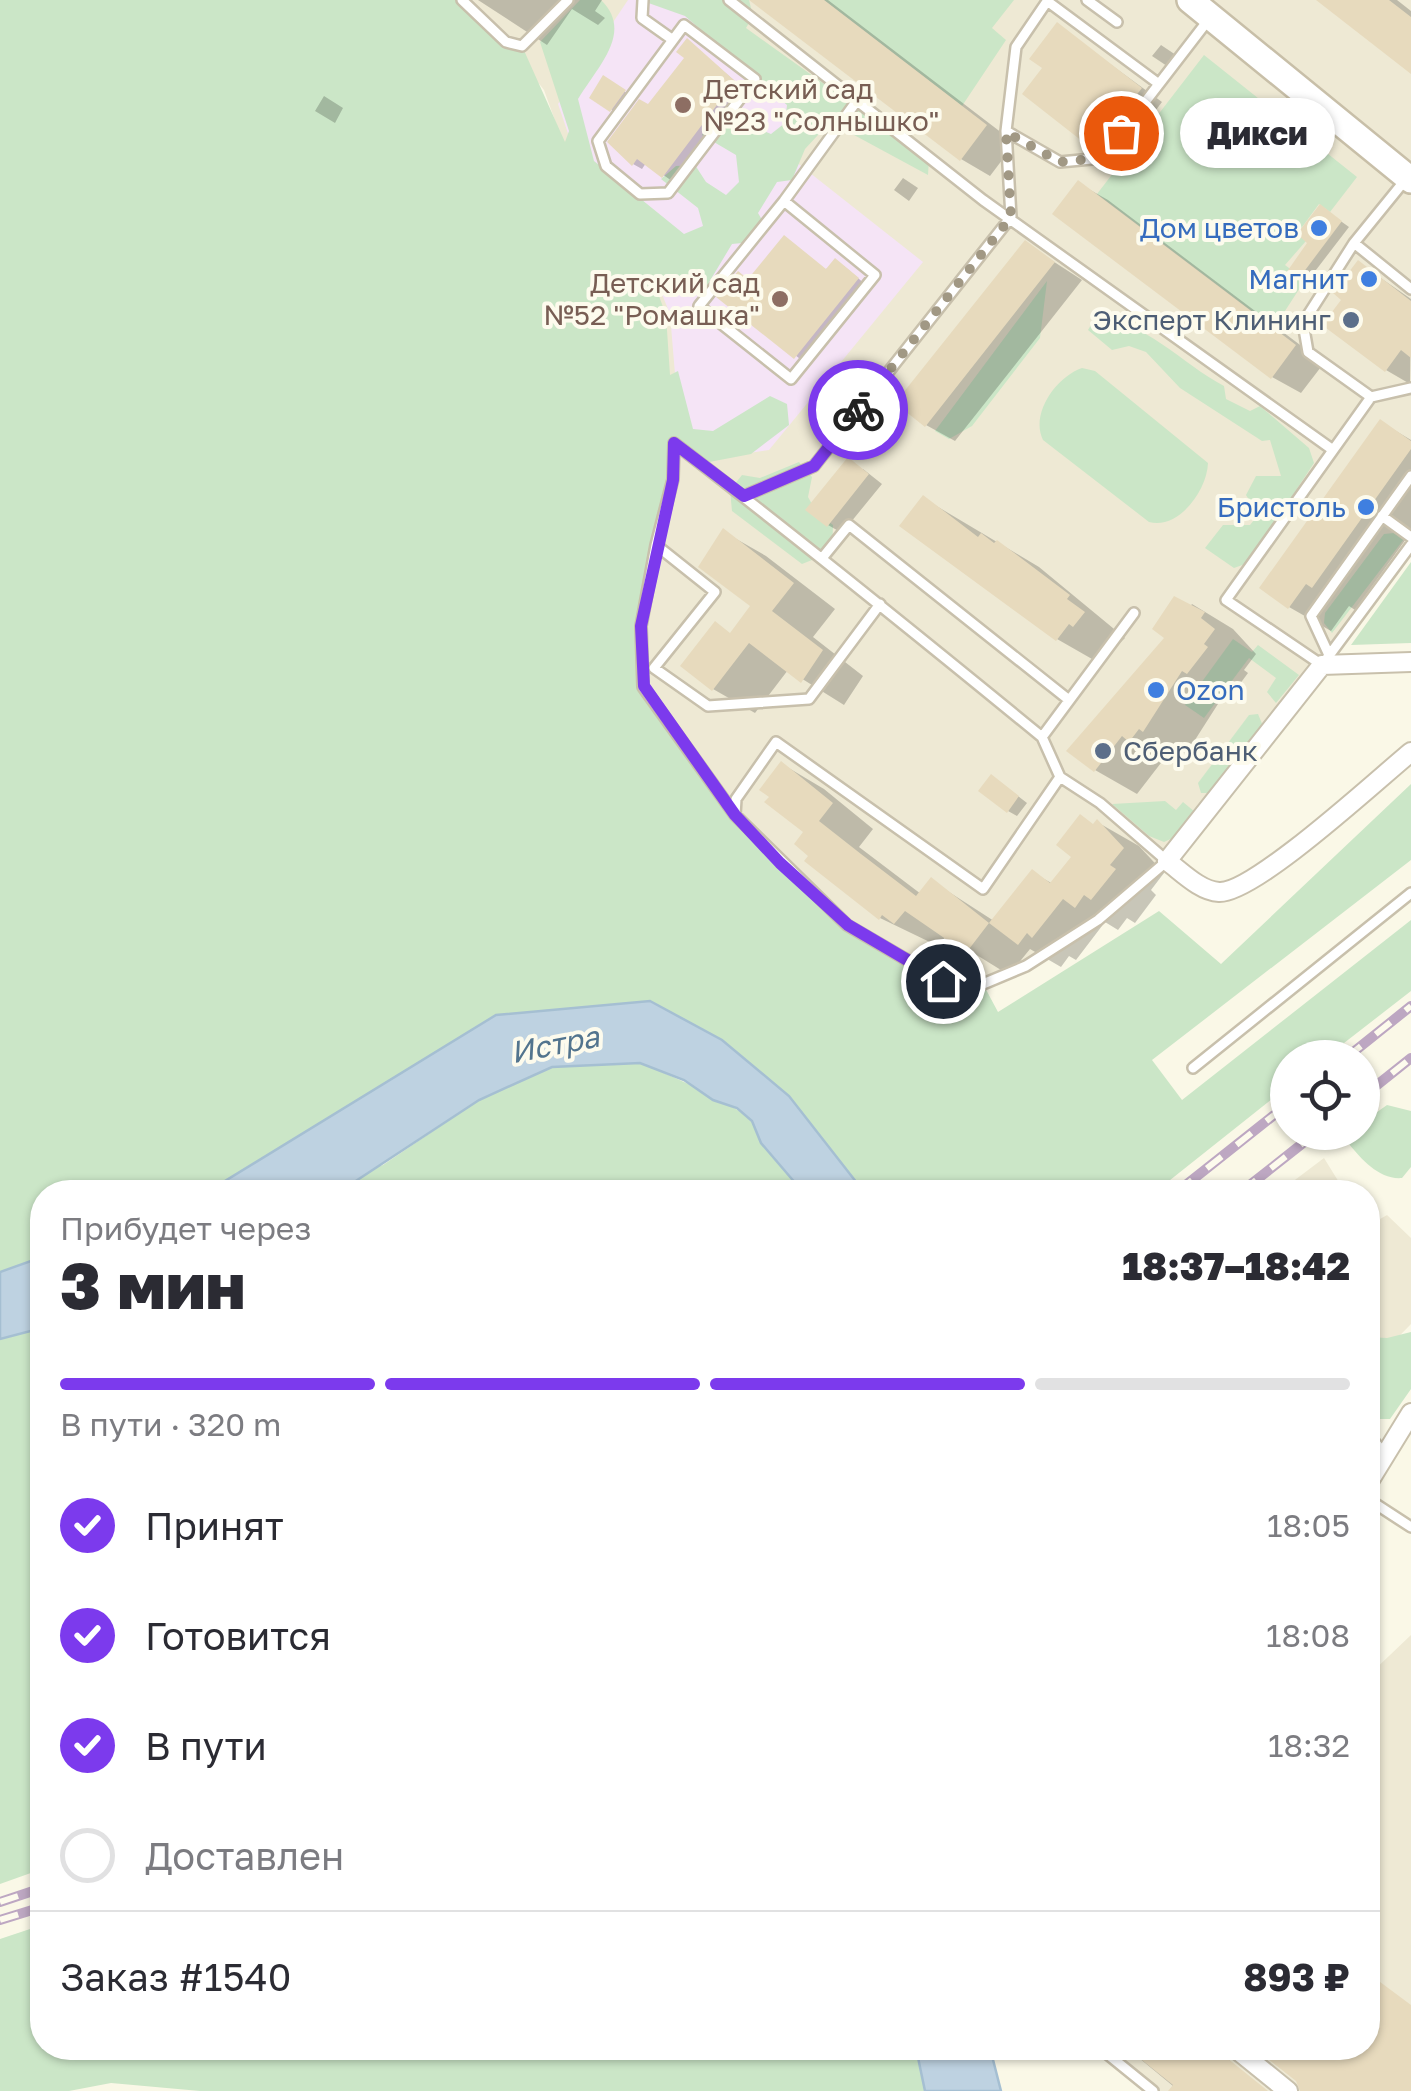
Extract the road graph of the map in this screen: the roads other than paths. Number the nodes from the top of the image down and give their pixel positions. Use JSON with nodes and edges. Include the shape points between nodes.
{"nodes":[{"id":1,"x":462,"y":0,"type":"edge"},
{"id":2,"x":568,"y":0,"type":"edge"},
{"id":3,"x":643,"y":0,"type":"edge"},
{"id":4,"x":729,"y":0,"type":"edge"},
{"id":5,"x":1087,"y":0,"type":"edge"},
{"id":6,"x":1048,"y":1,"type":"edge"},
{"id":7,"x":1201,"y":6,"type":"edge"},
{"id":8,"x":1117,"y":22,"type":"dead end"},
{"id":9,"x":672,"y":40,"type":"junction"},
{"id":10,"x":1159,"y":84,"type":"junction"},
{"id":11,"x":856,"y":102,"type":"junction"},
{"id":12,"x":1006,"y":132,"type":"junction"},
{"id":13,"x":1409,"y":178,"type":"edge"},
{"id":14,"x":784,"y":201,"type":"junction"},
{"id":15,"x":1011,"y":217,"type":"junction"},
{"id":16,"x":1354,"y":243,"type":"junction"},
{"id":17,"x":1411,"y":289,"type":"edge"},
{"id":18,"x":1411,"y":388,"type":"edge"},
{"id":19,"x":1370,"y":397,"type":"junction"},
{"id":20,"x":1333,"y":450,"type":"junction"},
{"id":21,"x":1411,"y":476,"type":"edge"},
{"id":22,"x":744,"y":496,"type":"junction"},
{"id":23,"x":1382,"y":516,"type":"junction"},
{"id":24,"x":1411,"y":537,"type":"edge"},
{"id":25,"x":656,"y":545,"type":"junction"},
{"id":26,"x":1411,"y":546,"type":"edge"},
{"id":27,"x":823,"y":557,"type":"junction"},
{"id":28,"x":880,"y":604,"type":"junction"},
{"id":29,"x":1134,"y":614,"type":"dead end"},
{"id":30,"x":1326,"y":660,"type":"junction"},
{"id":31,"x":1411,"y":662,"type":"edge"},
{"id":32,"x":654,"y":668,"type":"junction"},
{"id":33,"x":644,"y":686,"type":"junction"},
{"id":34,"x":1070,"y":700,"type":"junction"},
{"id":35,"x":1042,"y":738,"type":"junction"},
{"id":36,"x":1411,"y":752,"type":"edge"},
{"id":37,"x":1060,"y":777,"type":"junction"},
{"id":38,"x":735,"y":815,"type":"junction"},
{"id":39,"x":1167,"y":860,"type":"junction"},
{"id":40,"x":1411,"y":893,"type":"edge"},
{"id":41,"x":1193,"y":1068,"type":"dead end"},
{"id":42,"x":1411,"y":1413,"type":"edge"},
{"id":43,"x":1380,"y":1455,"type":"edge"},
{"id":44,"x":1382,"y":1458,"type":"junction"},
{"id":45,"x":1380,"y":1462,"type":"edge"},
{"id":46,"x":1380,"y":1507,"type":"edge"},
{"id":47,"x":1411,"y":1527,"type":"edge"},
{"id":48,"x":1115,"y":2060,"type":"edge"},
{"id":49,"x":1250,"y":2060,"type":"edge"},
{"id":50,"x":1153,"y":2091,"type":"edge"},
{"id":51,"x":1288,"y":2091,"type":"edge"}],
"edges":[{"from":1,"to":2,"type":"lane","via":[[506,42],[522,46]]},
{"from":3,"to":9,"type":"lane","via":[[642,18]]},
{"from":4,"to":11,"type":"lane"},
{"from":5,"to":8,"type":"lane"},
{"from":6,"to":10,"type":"lane"},
{"from":6,"to":12,"type":"lane","via":[[1016,46]]},
{"from":7,"to":10,"type":"lane"},
{"from":7,"to":13,"type":"main road"},
{"from":9,"to":9,"type":"lane","via":[[598,140],[606,166],[640,194],[668,192],[755,79],[684,26]]},
{"from":10,"to":12,"type":"lane","via":[[1102,158],[1060,162]]},
{"from":11,"to":14,"type":"lane"},
{"from":11,"to":15,"type":"lane"},
{"from":12,"to":15,"type":"lane"},
{"from":13,"to":16,"type":"lane"},
{"from":14,"to":14,"type":"lane","via":[[700,306],[791,379],[875,275]]},
{"from":15,"to":20,"type":"lane"},
{"from":15,"to":22,"type":"lane","via":[[814,466]]},
{"from":16,"to":17,"type":"lane"},
{"from":16,"to":19,"type":"lane","via":[[1303,322],[1308,352]]},
{"from":18,"to":19,"type":"lane"},
{"from":19,"to":20,"type":"lane"},
{"from":20,"to":30,"type":"lane","via":[[1226,600]]},
{"from":21,"to":23,"type":"lane"},
{"from":22,"to":25,"type":"lane","via":[[674,443],[673,480]]},
{"from":22,"to":27,"type":"lane"},
{"from":23,"to":24,"type":"lane"},
{"from":23,"to":30,"type":"lane","via":[[1311,616]]},
{"from":25,"to":32,"type":"lane","via":[[715,592]]},
{"from":25,"to":33,"type":"lane","via":[[641,626]]},
{"from":26,"to":30,"type":"lane"},
{"from":27,"to":28,"type":"lane"},
{"from":27,"to":34,"type":"lane","via":[[849,525]]},
{"from":28,"to":32,"type":"lane","via":[[809,698],[708,706]]},
{"from":28,"to":35,"type":"lane"},
{"from":29,"to":34,"type":"lane"},
{"from":30,"to":31,"type":"street"},
{"from":30,"to":39,"type":"street"},
{"from":32,"to":33,"type":"lane"},
{"from":33,"to":38,"type":"lane"},
{"from":34,"to":35,"type":"lane"},
{"from":35,"to":37,"type":"lane"},
{"from":36,"to":39,"type":"street","via":[[1264,874],[1224,893],[1206,890]]},
{"from":37,"to":38,"type":"lane","via":[[983,889],[776,742],[736,799]]},
{"from":37,"to":39,"type":"lane"},
{"from":38,"to":39,"type":"lane","via":[[848,925],[943,981],[983,984],[1026,966],[1098,920]]},
{"from":40,"to":41,"type":"lane"},
{"from":42,"to":44,"type":"street"},
{"from":43,"to":44,"type":"street"},
{"from":44,"to":45,"type":"street"},
{"from":46,"to":47,"type":"lane"},
{"from":48,"to":50,"type":"lane"},
{"from":49,"to":51,"type":"street"}]}
